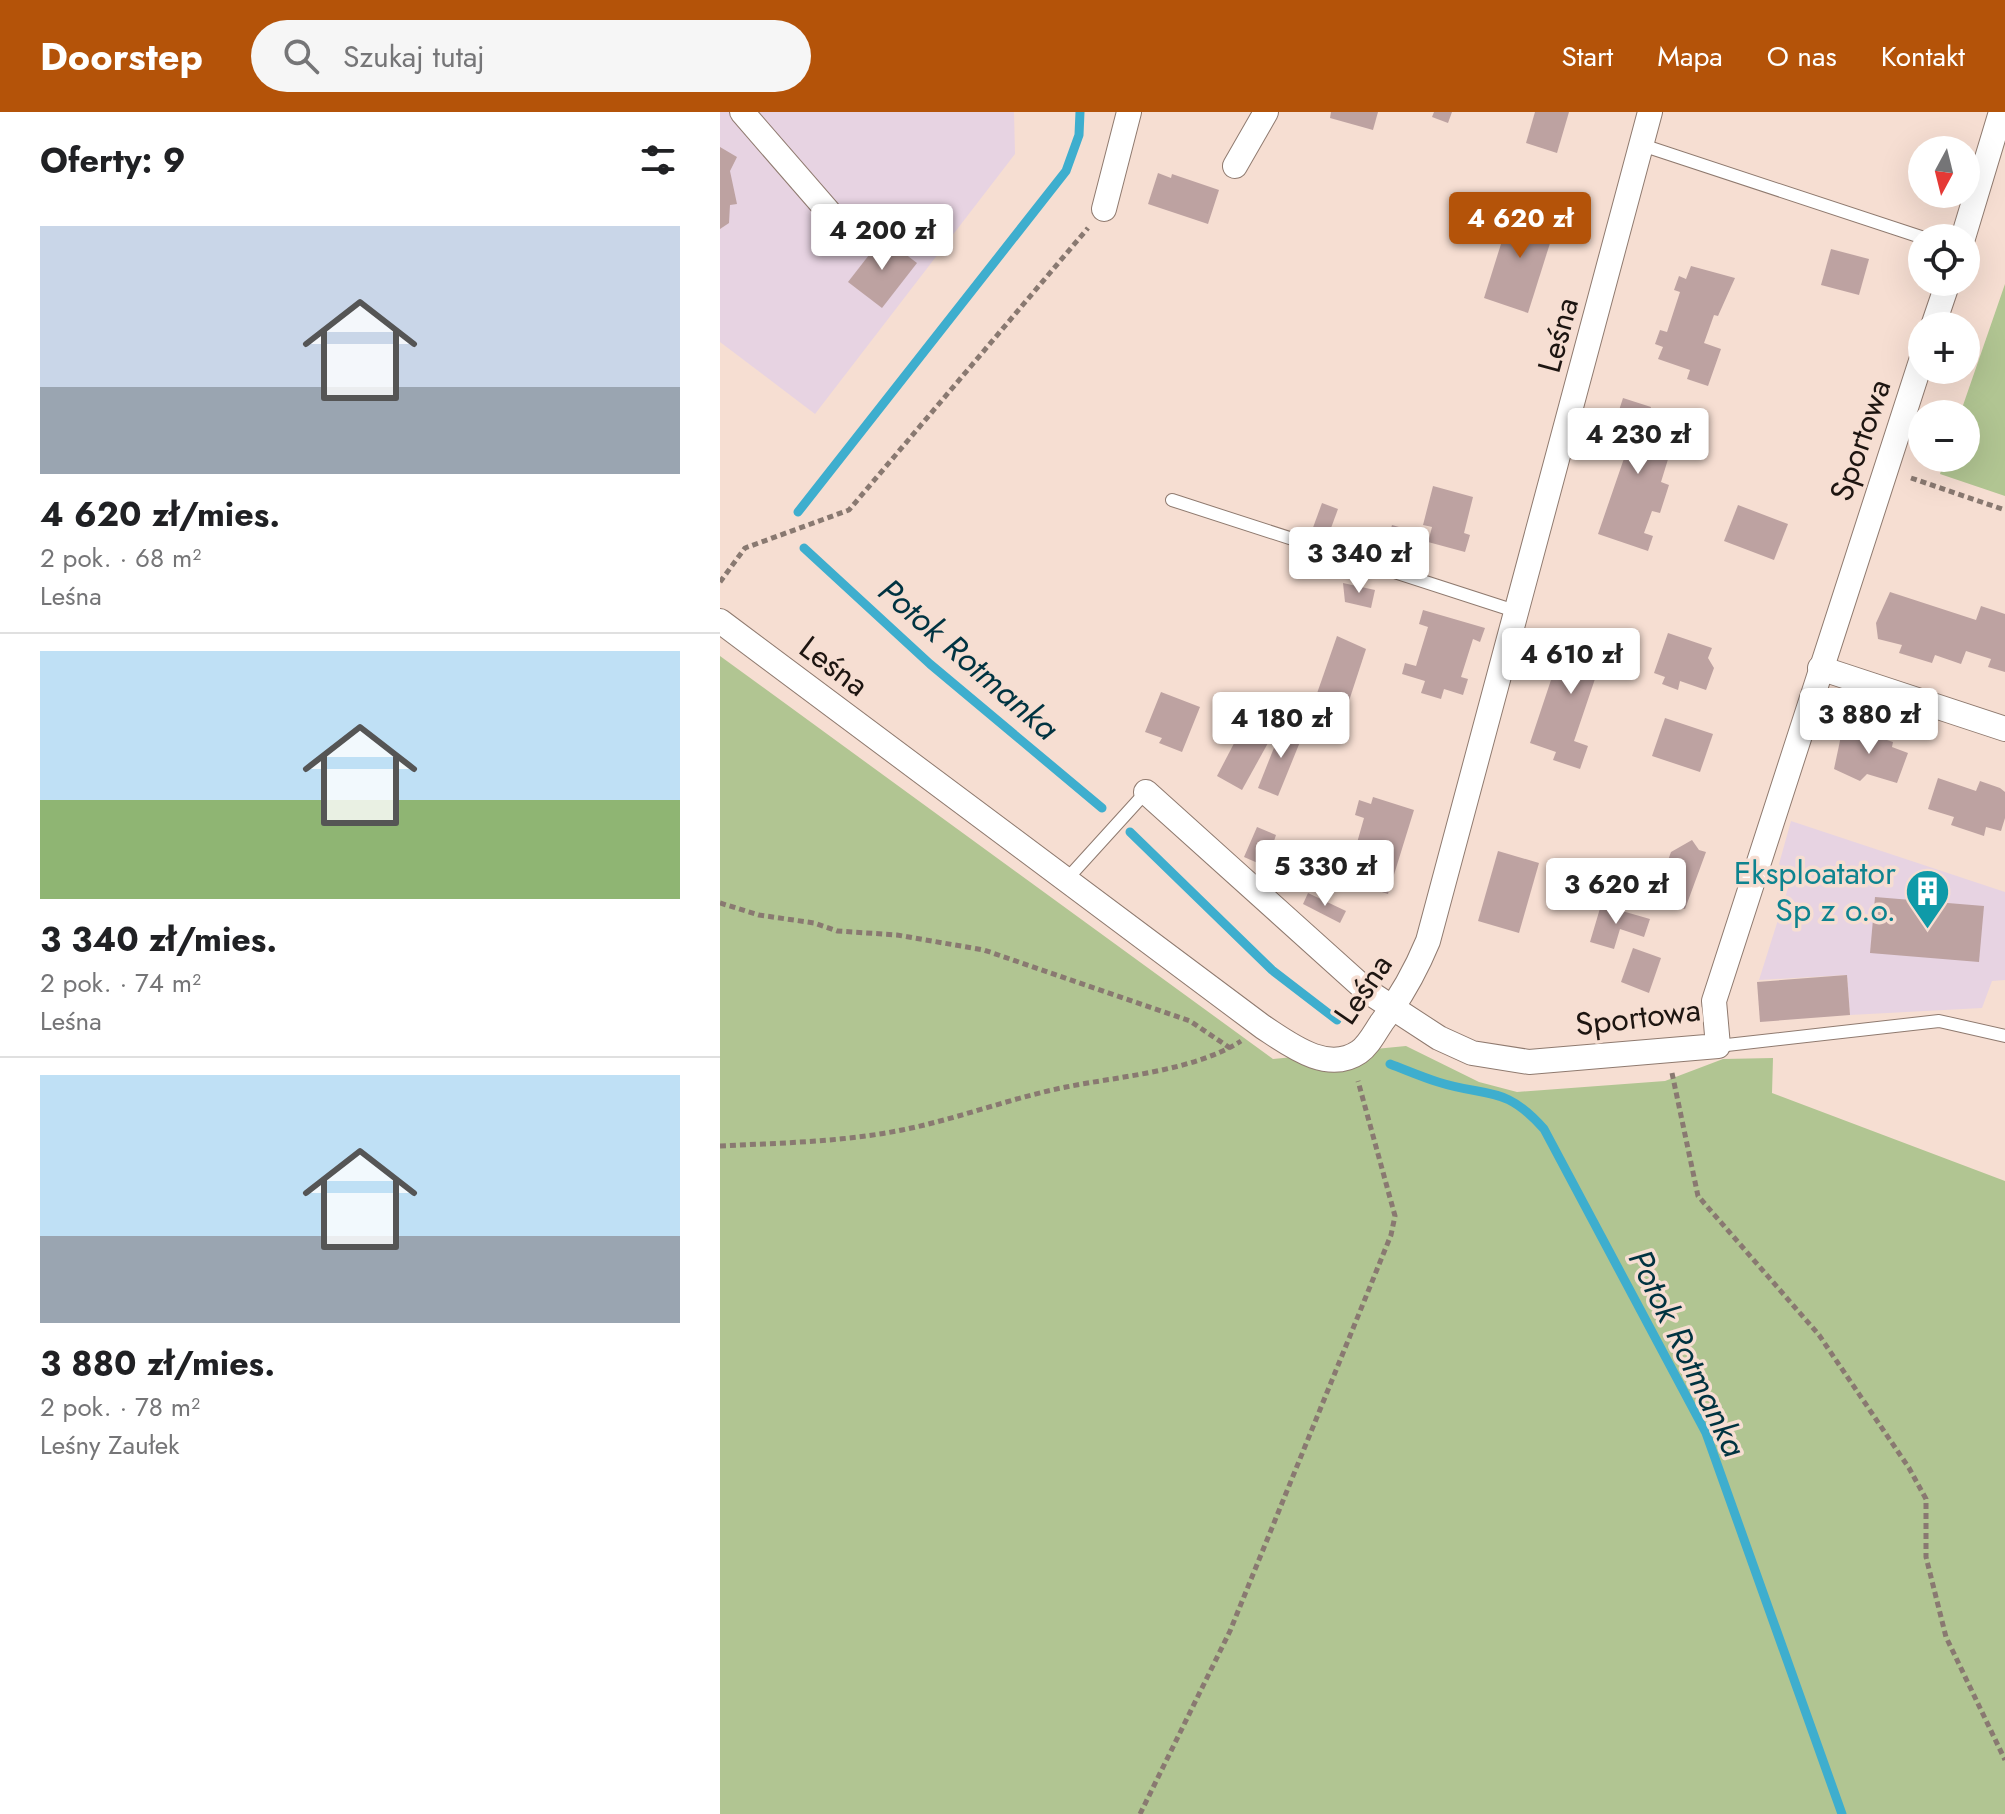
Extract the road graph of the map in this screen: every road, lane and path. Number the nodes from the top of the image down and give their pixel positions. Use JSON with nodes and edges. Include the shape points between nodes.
{"nodes":[{"id":1,"x":742,"y":112,"type":"edge"},
{"id":2,"x":1129,"y":112,"type":"edge"},
{"id":3,"x":1266,"y":112,"type":"edge"},
{"id":4,"x":1650,"y":112,"type":"edge"},
{"id":5,"x":2001,"y":112,"type":"edge"},
{"id":6,"x":1642,"y":145,"type":"junction"},
{"id":7,"x":1235,"y":166,"type":"dead end"},
{"id":8,"x":1104,"y":209,"type":"joint"},
{"id":9,"x":1967,"y":224,"type":"edge"},
{"id":10,"x":847,"y":233,"type":"dead end"},
{"id":11,"x":1908,"y":233,"type":"edge"},
{"id":12,"x":1913,"y":384,"type":"edge"},
{"id":13,"x":1884,"y":468,"type":"junction"},
{"id":14,"x":1172,"y":500,"type":"dead end"},
{"id":15,"x":2005,"y":510,"type":"edge"},
{"id":16,"x":720,"y":582,"type":"edge"},
{"id":17,"x":1518,"y":612,"type":"junction"},
{"id":18,"x":720,"y":621,"type":"edge"},
{"id":19,"x":1820,"y":668,"type":"junction"},
{"id":20,"x":2005,"y":729,"type":"edge"},
{"id":21,"x":1146,"y":792,"type":"joint"},
{"id":22,"x":1067,"y":879,"type":"junction"},
{"id":23,"x":720,"y":903,"type":"edge"},
{"id":24,"x":1393,"y":1008,"type":"junction"},
{"id":25,"x":1263,"y":1027,"type":"junction"},
{"id":26,"x":2005,"y":1036,"type":"edge"},
{"id":27,"x":1718,"y":1046,"type":"junction"},
{"id":28,"x":1230,"y":1048,"type":"junction"},
{"id":29,"x":1667,"y":1051,"type":"junction"},
{"id":30,"x":1351,"y":1056,"type":"junction"},
{"id":31,"x":720,"y":1146,"type":"edge"},
{"id":32,"x":2005,"y":1760,"type":"edge"},
{"id":33,"x":1140,"y":1814,"type":"edge"}],
"edges":[{"from":1,"to":10,"type":"street"},
{"from":2,"to":8,"type":"street"},
{"from":3,"to":7,"type":"street"},
{"from":4,"to":6,"type":"street","name":"Leśna"},
{"from":5,"to":9,"type":"street"},
{"from":6,"to":11,"type":"lane"},
{"from":6,"to":17,"type":"street","name":"Leśna"},
{"from":8,"to":16,"type":"path","via":[[849,510],[745,548]]},
{"from":12,"to":13,"type":"street","name":"Sportowa"},
{"from":13,"to":15,"type":"path"},
{"from":13,"to":19,"type":"street","name":"Sportowa"},
{"from":14,"to":17,"type":"lane"},
{"from":17,"to":24,"type":"street","name":"Leśna","via":[[1428,941]]},
{"from":18,"to":22,"type":"street","name":"Leśna"},
{"from":19,"to":20,"type":"street"},
{"from":19,"to":27,"type":"street","name":"Sportowa","via":[[1714,1001]]},
{"from":21,"to":22,"type":"lane"},
{"from":21,"to":24,"type":"street","name":"Sportowa","via":[[1367,991]]},
{"from":22,"to":25,"type":"street","name":"Leśna"},
{"from":23,"to":28,"type":"path","via":[[837,931],[984,950],[1190,1021]]},
{"from":24,"to":29,"type":"street","name":"Sportowa","via":[[1439,1038],[1498,1058],[1529,1062]]},
{"from":24,"to":30,"type":"street","name":"Leśna","via":[[1362,1050]]},
{"from":25,"to":28,"type":"path"},
{"from":25,"to":30,"type":"street","name":"Leśna","via":[[1313,1057]]},
{"from":26,"to":27,"type":"lane","via":[[1939,1021]]},
{"from":27,"to":29,"type":"street","name":"Sportowa"},
{"from":28,"to":31,"type":"path","via":[[1155,1071],[1063,1087],[900,1131]]},
{"from":29,"to":32,"type":"path","via":[[1698,1196],[1819,1335],[1926,1499],[1926,1557],[1946,1637]]},
{"from":30,"to":33,"type":"path","via":[[1395,1216],[1391,1235],[1230,1631]]}]}
